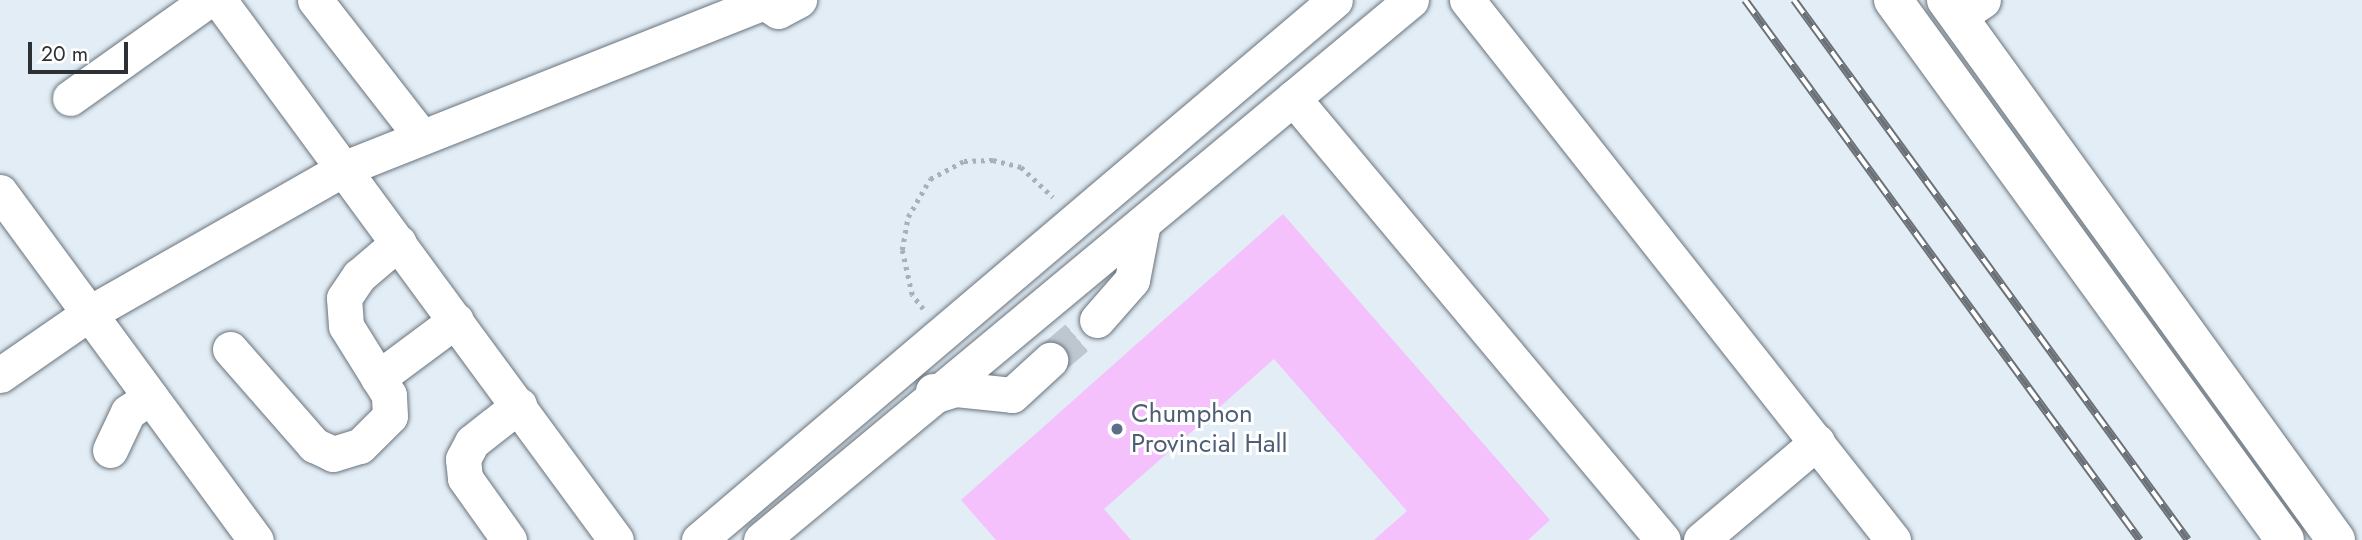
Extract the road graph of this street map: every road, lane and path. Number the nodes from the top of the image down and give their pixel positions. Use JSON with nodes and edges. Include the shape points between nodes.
{"nodes":[{"id":1,"x":208,"y":0,"type":"edge"},
{"id":2,"x":219,"y":0,"type":"edge"},
{"id":3,"x":315,"y":0,"type":"edge"},
{"id":4,"x":799,"y":0,"type":"edge"},
{"id":5,"x":1335,"y":0,"type":"edge"},
{"id":6,"x":1411,"y":0,"type":"edge"},
{"id":7,"x":1467,"y":0,"type":"edge"},
{"id":8,"x":1893,"y":0,"type":"edge"},
{"id":9,"x":761,"y":2,"type":"edge"},
{"id":10,"x":1962,"y":6,"type":"edge"},
{"id":11,"x":70,"y":98,"type":"dead end"},
{"id":12,"x":1293,"y":98,"type":"junction"},
{"id":13,"x":421,"y":136,"type":"junction"},
{"id":14,"x":345,"y":168,"type":"junction"},
{"id":15,"x":0,"y":192,"type":"edge"},
{"id":16,"x":1073,"y":222,"type":"junction"},
{"id":17,"x":1143,"y":223,"type":"junction"},
{"id":18,"x":400,"y":242,"type":"junction"},
{"id":19,"x":89,"y":314,"type":"junction"},
{"id":20,"x":456,"y":320,"type":"junction"},
{"id":21,"x":1097,"y":320,"type":"tunnel mouth"},
{"id":22,"x":942,"y":334,"type":"junction"},
{"id":23,"x":230,"y":349,"type":"dead end"},
{"id":24,"x":1050,"y":360,"type":"tunnel mouth"},
{"id":25,"x":908,"y":362,"type":"junction"},
{"id":26,"x":0,"y":375,"type":"edge"},
{"id":27,"x":378,"y":378,"type":"junction"},
{"id":28,"x":936,"y":395,"type":"junction"},
{"id":29,"x":150,"y":397,"type":"junction"},
{"id":30,"x":519,"y":405,"type":"junction"},
{"id":31,"x":2249,"y":419,"type":"junction"},
{"id":32,"x":1817,"y":442,"type":"junction"},
{"id":33,"x":2214,"y":443,"type":"junction"},
{"id":34,"x":110,"y":450,"type":"dead end"},
{"id":35,"x":613,"y":539,"type":"edge"},
{"id":36,"x":256,"y":540,"type":"edge"},
{"id":37,"x":509,"y":540,"type":"edge"},
{"id":38,"x":699,"y":540,"type":"edge"},
{"id":39,"x":761,"y":540,"type":"edge"},
{"id":40,"x":1663,"y":540,"type":"edge"},
{"id":41,"x":1702,"y":540,"type":"edge"},
{"id":42,"x":1893,"y":540,"type":"edge"},
{"id":43,"x":2285,"y":540,"type":"edge"},
{"id":44,"x":2336,"y":540,"type":"edge"}],
"edges":[{"from":1,"to":11,"type":"street"},
{"from":2,"to":14,"type":"street"},
{"from":3,"to":13,"type":"street"},
{"from":4,"to":9,"type":"street","via":[[778,12]]},
{"from":5,"to":16,"type":"street"},
{"from":6,"to":12,"type":"street"},
{"from":7,"to":32,"type":"street"},
{"from":8,"to":33,"type":"main road"},
{"from":9,"to":13,"type":"street"},
{"from":10,"to":31,"type":"main road"},
{"from":12,"to":17,"type":"street"},
{"from":12,"to":40,"type":"street"},
{"from":13,"to":14,"type":"street"},
{"from":14,"to":18,"type":"street"},
{"from":14,"to":19,"type":"street"},
{"from":15,"to":19,"type":"street"},
{"from":16,"to":22,"type":"street"},
{"from":16,"to":22,"type":"path","via":[[1042,184],[1021,167],[993,160],[964,161],[930,179],[908,217],[903,269],[912,295]]},
{"from":17,"to":21,"type":"street","via":[[1132,280]]},
{"from":17,"to":28,"type":"street"},
{"from":18,"to":20,"type":"street"},
{"from":18,"to":27,"type":"street","via":[[359,276],[344,298],[346,326]]},
{"from":19,"to":26,"type":"street"},
{"from":19,"to":29,"type":"street"},
{"from":20,"to":27,"type":"street"},
{"from":20,"to":30,"type":"street"},
{"from":22,"to":25,"type":"street"},
{"from":23,"to":27,"type":"street","via":[[314,445],[333,454],[360,446],[390,416],[389,395]]},
{"from":24,"to":28,"type":"street","via":[[1012,395],[956,389]]},
{"from":25,"to":28,"type":"street"},
{"from":25,"to":38,"type":"street"},
{"from":28,"to":39,"type":"street"},
{"from":29,"to":34,"type":"street","via":[[128,412]]},
{"from":29,"to":36,"type":"street"},
{"from":30,"to":35,"type":"street"},
{"from":30,"to":37,"type":"street","via":[[472,442],[463,459],[464,478]]},
{"from":31,"to":33,"type":"main road"},
{"from":31,"to":44,"type":"main road"},
{"from":32,"to":41,"type":"street"},
{"from":32,"to":42,"type":"street"},
{"from":33,"to":43,"type":"main road"}]}
